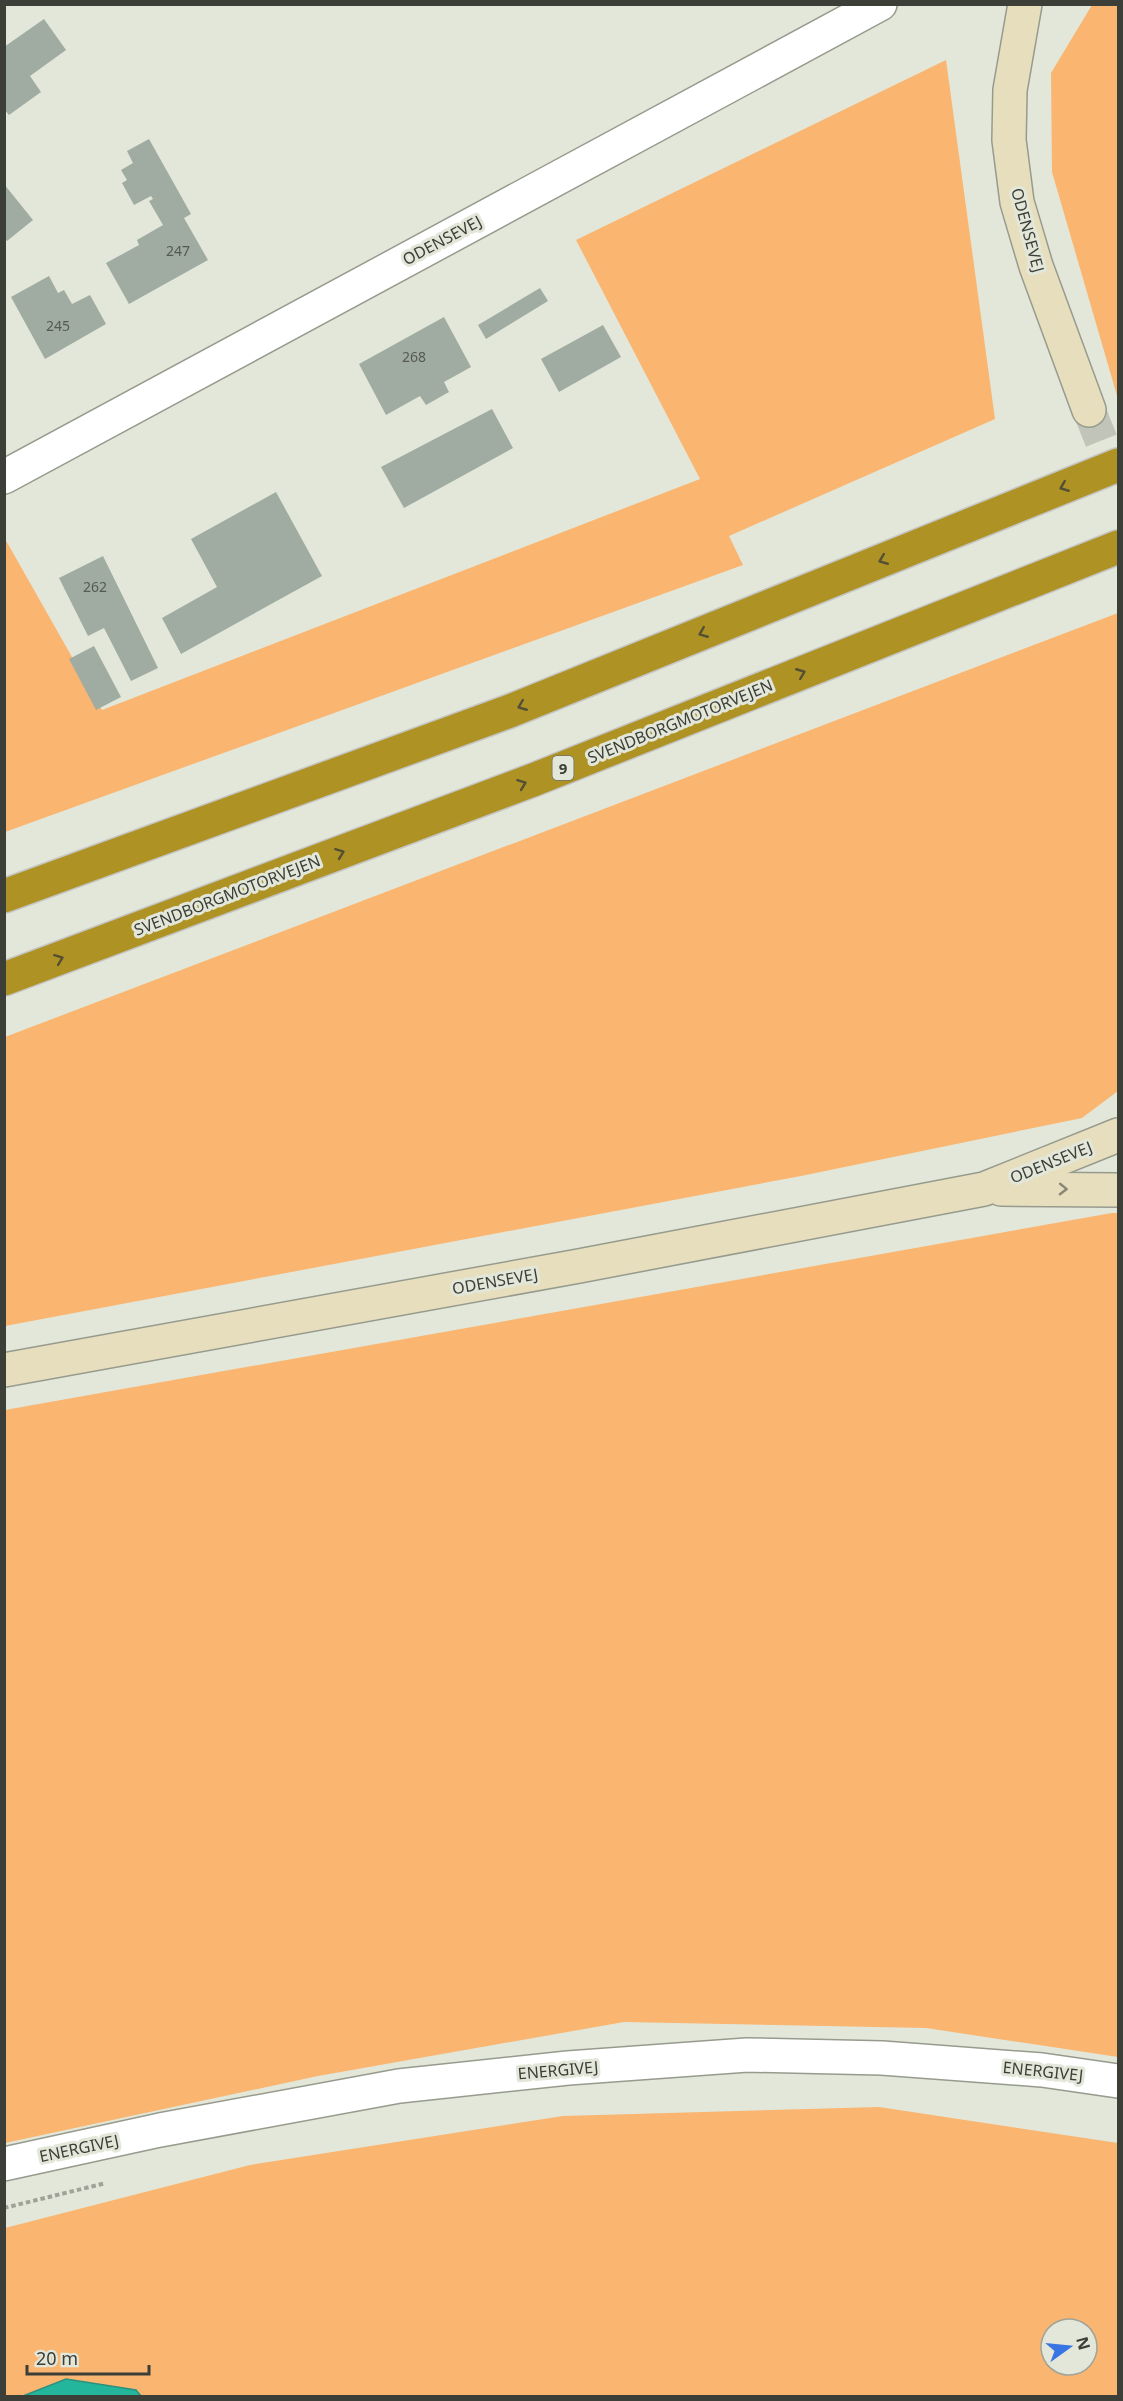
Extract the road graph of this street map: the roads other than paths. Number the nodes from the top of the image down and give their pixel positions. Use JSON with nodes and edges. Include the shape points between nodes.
{"nodes":[{"id":1,"x":880,"y":4,"type":"edge"},
{"id":2,"x":1022,"y":5,"type":"edge"},
{"id":3,"x":1089,"y":410,"type":"tunnel mouth"},
{"id":4,"x":1119,"y":465,"type":"edge"},
{"id":5,"x":4,"y":477,"type":"edge"},
{"id":6,"x":1119,"y":547,"type":"edge"},
{"id":7,"x":4,"y":896,"type":"edge"},
{"id":8,"x":4,"y":979,"type":"edge"},
{"id":9,"x":1119,"y":1135,"type":"edge"},
{"id":10,"x":984,"y":1189,"type":"junction"},
{"id":11,"x":1119,"y":1190,"type":"edge"},
{"id":12,"x":4,"y":1370,"type":"edge"},
{"id":13,"x":1119,"y":2080,"type":"edge"},
{"id":14,"x":4,"y":2164,"type":"edge"}],
"edges":[{"from":1,"to":5,"type":"street","name":"ODENSEVEJ"},
{"from":2,"to":3,"type":"main road","name":"ODENSEVEJ","via":[[1010,90],[1009,140],[1017,202]]},
{"from":4,"to":7,"type":"highway","one_way":true,"via":[[510,711]]},
{"from":8,"to":6,"type":"highway","name":"SVENDBORGMOTORVEJEN","number":"9","one_way":true,"via":[[533,780]]},
{"from":9,"to":10,"type":"main road","name":"ODENSEVEJ"},
{"from":10,"to":11,"type":"main road","name":"ODENSEVEJ","one_way":true},
{"from":10,"to":12,"type":"main road","name":"ODENSEVEJ"},
{"from":13,"to":14,"type":"street","name":"ENERGIVEJ","via":[[882,2058],[747,2055],[568,2068],[399,2086],[160,2130]]}]}
